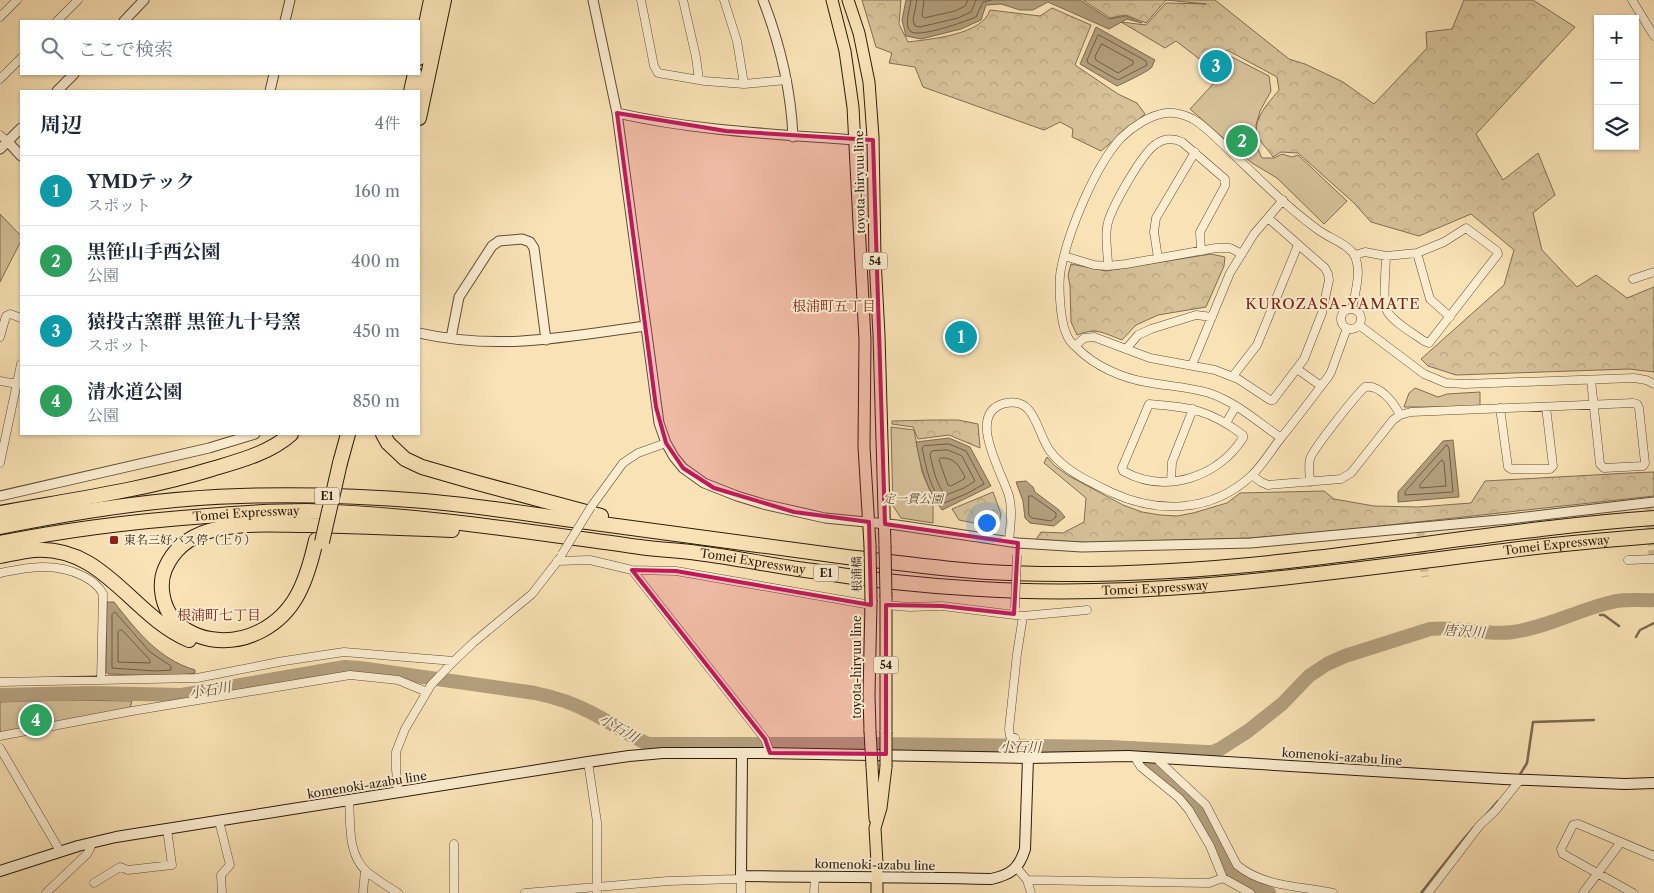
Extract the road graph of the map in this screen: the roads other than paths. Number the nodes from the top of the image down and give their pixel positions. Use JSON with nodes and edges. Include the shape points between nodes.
{"nodes":[{"id":1,"x":17,"y":0,"type":"edge"},
{"id":2,"x":78,"y":0,"type":"edge"},
{"id":3,"x":144,"y":0,"type":"edge"},
{"id":4,"x":290,"y":0,"type":"edge"},
{"id":5,"x":432,"y":0,"type":"edge"},
{"id":6,"x":444,"y":0,"type":"edge"},
{"id":7,"x":593,"y":0,"type":"edge"},
{"id":8,"x":641,"y":0,"type":"edge"},
{"id":9,"x":683,"y":0,"type":"edge"},
{"id":10,"x":724,"y":0,"type":"edge"},
{"id":11,"x":764,"y":0,"type":"edge"},
{"id":12,"x":832,"y":0,"type":"edge"},
{"id":13,"x":848,"y":0,"type":"edge"},
{"id":14,"x":1632,"y":0,"type":"edge"},
{"id":15,"x":0,"y":17,"type":"edge"},
{"id":16,"x":58,"y":20,"type":"edge"},
{"id":17,"x":125,"y":20,"type":"edge"},
{"id":18,"x":286,"y":20,"type":"edge"},
{"id":19,"x":1654,"y":36,"type":"edge"},
{"id":20,"x":420,"y":54,"type":"edge"},
{"id":21,"x":20,"y":59,"type":"edge"},
{"id":22,"x":73,"y":75,"type":"edge"},
{"id":23,"x":274,"y":75,"type":"edge"},
{"id":24,"x":415,"y":75,"type":"edge"},
{"id":25,"x":0,"y":80,"type":"edge"},
{"id":26,"x":699,"y":80,"type":"junction"},
{"id":27,"x":787,"y":80,"type":"junction"},
{"id":28,"x":744,"y":84,"type":"junction"},
{"id":29,"x":58,"y":90,"type":"edge"},
{"id":30,"x":270,"y":90,"type":"edge"},
{"id":31,"x":412,"y":90,"type":"edge"},
{"id":32,"x":420,"y":113,"type":"edge"},
{"id":33,"x":617,"y":113,"type":"junction"},
{"id":34,"x":20,"y":129,"type":"edge"},
{"id":35,"x":0,"y":135,"type":"edge"},
{"id":36,"x":793,"y":137,"type":"junction"},
{"id":37,"x":855,"y":140,"type":"junction"},
{"id":38,"x":873,"y":140,"type":"junction"},
{"id":39,"x":8,"y":142,"type":"junction"},
{"id":40,"x":0,"y":150,"type":"edge"},
{"id":41,"x":1195,"y":152,"type":"junction"},
{"id":42,"x":20,"y":155,"type":"edge"},
{"id":43,"x":1283,"y":200,"type":"junction"},
{"id":44,"x":1268,"y":218,"type":"junction"},
{"id":45,"x":1298,"y":245,"type":"junction"},
{"id":46,"x":1201,"y":251,"type":"junction"},
{"id":47,"x":1417,"y":253,"type":"junction"},
{"id":48,"x":1242,"y":254,"type":"junction"},
{"id":49,"x":1355,"y":255,"type":"junction"},
{"id":50,"x":1064,"y":256,"type":"junction"},
{"id":51,"x":1386,"y":256,"type":"junction"},
{"id":52,"x":1158,"y":258,"type":"junction"},
{"id":53,"x":1108,"y":266,"type":"junction"},
{"id":54,"x":1654,"y":272,"type":"edge"},
{"id":55,"x":1633,"y":279,"type":"dead end"},
{"id":56,"x":1352,"y":309,"type":"junction"},
{"id":57,"x":1212,"y":317,"type":"junction"},
{"id":58,"x":20,"y":318,"type":"edge"},
{"id":59,"x":1450,"y":318,"type":"junction"},
{"id":60,"x":1359,"y":325,"type":"junction"},
{"id":61,"x":645,"y":326,"type":"junction"},
{"id":62,"x":1347,"y":328,"type":"junction"},
{"id":63,"x":420,"y":332,"type":"edge"},
{"id":64,"x":0,"y":336,"type":"edge"},
{"id":65,"x":450,"y":338,"type":"junction"},
{"id":66,"x":546,"y":340,"type":"junction"},
{"id":67,"x":1075,"y":346,"type":"junction"},
{"id":68,"x":1126,"y":349,"type":"junction"},
{"id":69,"x":1192,"y":365,"type":"junction"},
{"id":70,"x":20,"y":369,"type":"edge"},
{"id":71,"x":1297,"y":369,"type":"junction"},
{"id":72,"x":1233,"y":376,"type":"junction"},
{"id":73,"x":1591,"y":380,"type":"junction"},
{"id":74,"x":0,"y":381,"type":"edge"},
{"id":75,"x":17,"y":384,"type":"junction"},
{"id":76,"x":1654,"y":384,"type":"edge"},
{"id":77,"x":1321,"y":386,"type":"junction"},
{"id":78,"x":1594,"y":404,"type":"junction"},
{"id":79,"x":1236,"y":406,"type":"junction"},
{"id":80,"x":1546,"y":407,"type":"junction"},
{"id":81,"x":1500,"y":408,"type":"junction"},
{"id":82,"x":1193,"y":409,"type":"junction"},
{"id":83,"x":1400,"y":415,"type":"junction"},
{"id":84,"x":1226,"y":423,"type":"junction"},
{"id":85,"x":252,"y":435,"type":"edge"},
{"id":86,"x":290,"y":435,"type":"edge"},
{"id":87,"x":339,"y":435,"type":"edge"},
{"id":88,"x":348,"y":435,"type":"edge"},
{"id":89,"x":384,"y":435,"type":"edge"},
{"id":90,"x":1281,"y":438,"type":"junction"},
{"id":91,"x":666,"y":443,"type":"junction"},
{"id":92,"x":336,"y":461,"type":"junction"},
{"id":93,"x":0,"y":463,"type":"edge"},
{"id":94,"x":1252,"y":475,"type":"junction"},
{"id":95,"x":1171,"y":481,"type":"junction"},
{"id":96,"x":1310,"y":482,"type":"junction"},
{"id":97,"x":0,"y":496,"type":"edge"},
{"id":98,"x":1654,"y":502,"type":"edge"},
{"id":99,"x":0,"y":513,"type":"edge"},
{"id":100,"x":1654,"y":518,"type":"edge"},
{"id":101,"x":869,"y":522,"type":"junction"},
{"id":102,"x":885,"y":524,"type":"junction"},
{"id":103,"x":0,"y":527,"type":"edge"},
{"id":104,"x":654,"y":531,"type":"junction"},
{"id":105,"x":1654,"y":536,"type":"edge"},
{"id":106,"x":319,"y":541,"type":"junction"},
{"id":107,"x":1013,"y":542,"type":"junction"},
{"id":108,"x":0,"y":543,"type":"edge"},
{"id":109,"x":870,"y":545,"type":"joint"},
{"id":110,"x":647,"y":548,"type":"junction"},
{"id":111,"x":0,"y":556,"type":"edge"},
{"id":112,"x":1654,"y":558,"type":"edge"},
{"id":113,"x":1628,"y":560,"type":"dead end"},
{"id":114,"x":557,"y":561,"type":"junction"},
{"id":115,"x":632,"y":570,"type":"junction"},
{"id":116,"x":0,"y":573,"type":"edge"},
{"id":117,"x":886,"y":601,"type":"junction"},
{"id":118,"x":871,"y":604,"type":"junction"},
{"id":119,"x":1087,"y":610,"type":"dead end"},
{"id":120,"x":1015,"y":611,"type":"junction"},
{"id":121,"x":1023,"y":616,"type":"junction"},
{"id":122,"x":454,"y":660,"type":"junction"},
{"id":123,"x":101,"y":680,"type":"junction"},
{"id":124,"x":0,"y":682,"type":"edge"},
{"id":125,"x":429,"y":688,"type":"junction"},
{"id":126,"x":0,"y":736,"type":"edge"},
{"id":127,"x":1014,"y":738,"type":"dead end"},
{"id":128,"x":0,"y":748,"type":"edge"},
{"id":129,"x":770,"y":751,"type":"junction"},
{"id":130,"x":742,"y":753,"type":"junction"},
{"id":131,"x":1137,"y":757,"type":"junction"},
{"id":132,"x":1028,"y":758,"type":"junction"},
{"id":133,"x":1159,"y":758,"type":"junction"},
{"id":134,"x":588,"y":762,"type":"junction"},
{"id":135,"x":1520,"y":780,"type":"junction"},
{"id":136,"x":1654,"y":784,"type":"edge"},
{"id":137,"x":398,"y":792,"type":"junction"},
{"id":138,"x":349,"y":800,"type":"junction"},
{"id":139,"x":218,"y":821,"type":"junction"},
{"id":140,"x":875,"y":828,"type":"junction"},
{"id":141,"x":167,"y":829,"type":"junction"},
{"id":142,"x":92,"y":842,"type":"junction"},
{"id":143,"x":1621,"y":842,"type":"junction"},
{"id":144,"x":454,"y":844,"type":"dead end"},
{"id":145,"x":60,"y":852,"type":"junction"},
{"id":146,"x":1654,"y":856,"type":"edge"},
{"id":147,"x":1017,"y":868,"type":"junction"},
{"id":148,"x":0,"y":870,"type":"edge"},
{"id":149,"x":365,"y":870,"type":"junction"},
{"id":150,"x":1598,"y":873,"type":"junction"},
{"id":151,"x":741,"y":876,"type":"junction"},
{"id":152,"x":815,"y":877,"type":"junction"},
{"id":153,"x":877,"y":877,"type":"junction"},
{"id":154,"x":1223,"y":878,"type":"junction"},
{"id":155,"x":1027,"y":880,"type":"junction"},
{"id":156,"x":94,"y":883,"type":"dead end"},
{"id":157,"x":597,"y":890,"type":"edge"},
{"id":158,"x":46,"y":893,"type":"edge"},
{"id":159,"x":222,"y":893,"type":"edge"},
{"id":160,"x":364,"y":893,"type":"edge"},
{"id":161,"x":398,"y":893,"type":"edge"},
{"id":162,"x":454,"y":893,"type":"edge"},
{"id":163,"x":526,"y":893,"type":"edge"},
{"id":164,"x":741,"y":893,"type":"edge"},
{"id":165,"x":814,"y":893,"type":"edge"},
{"id":166,"x":877,"y":893,"type":"edge"},
{"id":167,"x":1031,"y":893,"type":"edge"},
{"id":168,"x":1250,"y":893,"type":"edge"},
{"id":169,"x":1333,"y":893,"type":"edge"},
{"id":170,"x":1428,"y":893,"type":"edge"},
{"id":171,"x":1583,"y":893,"type":"edge"},
{"id":172,"x":1633,"y":893,"type":"edge"}],
"edges":[{"from":1,"to":15,"type":"street"},
{"from":2,"to":16,"type":"street"},
{"from":3,"to":17,"type":"street"},
{"from":4,"to":18,"type":"street"},
{"from":5,"to":20,"type":"highway"},
{"from":6,"to":32,"type":"highway"},
{"from":7,"to":33,"type":"street"},
{"from":8,"to":26,"type":"street","via":[[656,71]]},
{"from":9,"to":26,"type":"street"},
{"from":10,"to":28,"type":"street"},
{"from":11,"to":27,"type":"street"},
{"from":12,"to":37,"type":"main road","name":"toyota-hiryuu line","number":"54","via":[[847,59]]},
{"from":13,"to":38,"type":"main road","name":"toyota-hiryuu line","number":"54","via":[[869,82]]},
{"from":14,"to":19,"type":"street"},
{"from":21,"to":25,"type":"street"},
{"from":22,"to":29,"type":"street"},
{"from":23,"to":30,"type":"street"},
{"from":24,"to":31,"type":"highway"},
{"from":26,"to":28,"type":"street"},
{"from":27,"to":28,"type":"street"},
{"from":27,"to":36,"type":"street"},
{"from":33,"to":36,"type":"street","via":[[686,126]]},
{"from":33,"to":61,"type":"street"},
{"from":34,"to":39,"type":"street"},
{"from":35,"to":39,"type":"street"},
{"from":36,"to":37,"type":"street"},
{"from":37,"to":38,"type":"street"},
{"from":37,"to":101,"type":"main road","name":"toyota-hiryuu line","number":"54","via":[[865,340],[864,447]]},
{"from":38,"to":102,"type":"main road","name":"toyota-hiryuu line","number":"54"},
{"from":39,"to":40,"type":"street"},
{"from":39,"to":42,"type":"street"},
{"from":41,"to":46,"type":"street","via":[[1226,182],[1200,232]]},
{"from":41,"to":52,"type":"street","via":[[1156,218],[1154,232]]},
{"from":41,"to":53,"type":"street","via":[[1182,142],[1171,139],[1162,140],[1147,152],[1108,222]]},
{"from":43,"to":44,"type":"street"},
{"from":43,"to":49,"type":"street","via":[[1317,230]]},
{"from":43,"to":50,"type":"street","via":[[1194,120],[1173,113],[1158,115],[1128,132],[1116,144],[1087,194]]},
{"from":44,"to":45,"type":"street"},
{"from":44,"to":48,"type":"street"},
{"from":45,"to":71,"type":"street","via":[[1325,268],[1328,280],[1322,314]]},
{"from":45,"to":72,"type":"street","via":[[1257,345]]},
{"from":46,"to":48,"type":"street","via":[[1230,248]]},
{"from":46,"to":52,"type":"street"},
{"from":47,"to":51,"type":"street"},
{"from":47,"to":59,"type":"street","via":[[1430,299]]},
{"from":47,"to":59,"type":"street","via":[[1466,228],[1497,252]]},
{"from":48,"to":57,"type":"street"},
{"from":49,"to":51,"type":"street","via":[[1365,252]]},
{"from":49,"to":56,"type":"street","via":[[1358,268]]},
{"from":50,"to":53,"type":"street"},
{"from":50,"to":67,"type":"street","via":[[1059,284],[1063,324]]},
{"from":51,"to":59,"type":"street","via":[[1385,304],[1389,314],[1429,343]]},
{"from":52,"to":53,"type":"street"},
{"from":54,"to":55,"type":"street"},
{"from":56,"to":60,"type":"street","via":[[1361,316]]},
{"from":56,"to":62,"type":"street","via":[[1342,315],[1342,324]]},
{"from":57,"to":68,"type":"street","via":[[1196,315],[1150,329],[1138,335]]},
{"from":57,"to":69,"type":"street"},
{"from":58,"to":64,"type":"street","via":[[6,316]]},
{"from":60,"to":62,"type":"street"},
{"from":60,"to":73,"type":"street","via":[[1421,372],[1446,383]]},
{"from":61,"to":66,"type":"street"},
{"from":61,"to":91,"type":"street","via":[[658,415]]},
{"from":62,"to":77,"type":"street","via":[[1331,372]]},
{"from":63,"to":65,"type":"street"},
{"from":65,"to":66,"type":"street","via":[[492,342]]},
{"from":65,"to":66,"type":"street","via":[[458,297],[487,252],[499,241],[522,239],[534,248]]},
{"from":67,"to":68,"type":"street","via":[[1084,338],[1094,336]]},
{"from":67,"to":79,"type":"street","via":[[1099,364],[1122,375],[1207,392]]},
{"from":68,"to":69,"type":"street","via":[[1150,358]]},
{"from":69,"to":72,"type":"street"},
{"from":70,"to":75,"type":"street"},
{"from":71,"to":72,"type":"street","via":[[1271,400]]},
{"from":71,"to":77,"type":"street"},
{"from":73,"to":76,"type":"street","via":[[1638,379]]},
{"from":73,"to":78,"type":"street"},
{"from":74,"to":75,"type":"street"},
{"from":75,"to":93,"type":"street"},
{"from":77,"to":90,"type":"street"},
{"from":78,"to":78,"type":"street","via":[[1638,405],[1644,466],[1604,468],[1601,465]]},
{"from":78,"to":80,"type":"street"},
{"from":79,"to":84,"type":"street"},
{"from":79,"to":90,"type":"street"},
{"from":80,"to":81,"type":"street"},
{"from":80,"to":81,"type":"street","via":[[1553,466],[1550,469],[1508,467]]},
{"from":81,"to":83,"type":"street"},
{"from":82,"to":84,"type":"street"},
{"from":82,"to":95,"type":"street","via":[[1172,462]]},
{"from":82,"to":95,"type":"street","via":[[1149,404],[1122,468],[1144,479]]},
{"from":83,"to":96,"type":"street","via":[[1351,473],[1337,480]]},
{"from":83,"to":96,"type":"street","via":[[1390,400],[1375,388],[1365,388],[1312,453]]},
{"from":84,"to":95,"type":"street","via":[[1243,436],[1231,454],[1199,476]]},
{"from":85,"to":97,"type":"street","via":[[209,448]]},
{"from":86,"to":99,"type":"highway","via":[[280,444],[241,460],[179,479]]},
{"from":87,"to":92,"type":"highway"},
{"from":88,"to":92,"type":"highway"},
{"from":89,"to":104,"type":"highway","via":[[405,459],[439,473]]},
{"from":90,"to":94,"type":"street"},
{"from":91,"to":101,"type":"street","via":[[683,468],[714,488],[794,512]]},
{"from":91,"to":114,"type":"street","bridge":true,"via":[[638,453],[623,463]]},
{"from":92,"to":106,"type":"highway","bridge":true},
{"from":94,"to":96,"type":"street","via":[[1268,484]]},
{"from":94,"to":107,"type":"street","via":[[1224,495],[1196,505],[1143,504],[1098,485],[1061,463],[1049,450],[1031,412],[1018,404],[1003,404],[991,413],[986,431],[1009,496]]},
{"from":98,"to":107,"type":"street","via":[[1251,543],[1082,547]]},
{"from":100,"to":104,"type":"highway","name":"Tomei Expressway","number":"E1","via":[[1246,565],[1118,574],[986,572]]},
{"from":101,"to":102,"type":"street"},
{"from":101,"to":109,"type":"main road","name":"toyota-hiryuu line","number":"54"},
{"from":102,"to":107,"type":"street"},
{"from":102,"to":117,"type":"main road","name":"toyota-hiryuu line","number":"54","bridge":true},
{"from":103,"to":104,"type":"highway","name":"Tomei Expressway","number":"E1","via":[[174,500],[298,495],[429,502]]},
{"from":105,"to":110,"type":"highway","name":"Tomei Expressway","number":"E1","via":[[1507,550],[1246,582],[1097,592],[907,584],[695,552]]},
{"from":106,"to":110,"type":"highway","via":[[298,594],[284,613],[257,633],[226,640],[204,638],[184,629],[165,605],[163,573],[173,554],[197,536],[236,525],[475,531]]},
{"from":106,"to":111,"type":"highway","via":[[317,565],[295,611],[267,636],[240,646],[222,647],[188,640],[162,625],[109,576],[72,555],[34,550]]},
{"from":107,"to":120,"type":"street","bridge":true,"via":[[1017,555]]},
{"from":108,"to":110,"type":"highway","name":"Tomei Expressway","number":"E1","via":[[106,525],[304,511],[476,524]]},
{"from":109,"to":118,"type":"main road","name":"根浦橋","number":"54","bridge":true},
{"from":112,"to":113,"type":"street"},
{"from":114,"to":115,"type":"street","via":[[590,560]]},
{"from":114,"to":122,"type":"street","via":[[532,594]]},
{"from":115,"to":118,"type":"street","via":[[676,571]]},
{"from":115,"to":129,"type":"street","via":[[765,739]]},
{"from":116,"to":123,"type":"street","via":[[48,566],[73,571],[100,588],[103,594]]},
{"from":117,"to":120,"type":"street","via":[[909,607]]},
{"from":117,"to":140,"type":"main road","number":"54","bridge":true,"via":[[886,767]]},
{"from":118,"to":140,"type":"main road","name":"toyota-hiryuu line","number":"54","bridge":true,"via":[[869,695]]},
{"from":119,"to":121,"type":"street"},
{"from":120,"to":121,"type":"street"},
{"from":121,"to":127,"type":"street","via":[[1009,729],[1010,736]]},
{"from":122,"to":123,"type":"street","via":[[344,652],[197,678]]},
{"from":122,"to":125,"type":"street"},
{"from":123,"to":124,"type":"street"},
{"from":125,"to":126,"type":"street","via":[[398,680],[350,675]]},
{"from":125,"to":137,"type":"street","via":[[405,729],[396,752]]},
{"from":128,"to":145,"type":"street"},
{"from":129,"to":130,"type":"main road","name":"komenoki-azabu line"},
{"from":129,"to":132,"type":"main road","name":"komenoki-azabu line"},
{"from":130,"to":134,"type":"main road","name":"komenoki-azabu line","via":[[647,754]]},
{"from":130,"to":151,"type":"main road"},
{"from":131,"to":132,"type":"main road","name":"komenoki-azabu line"},
{"from":131,"to":133,"type":"main road","name":"komenoki-azabu line"},
{"from":131,"to":154,"type":"street","via":[[1141,766],[1189,810],[1206,837]]},
{"from":132,"to":147,"type":"main road","via":[[1025,849]]},
{"from":133,"to":135,"type":"main road","name":"komenoki-azabu line"},
{"from":133,"to":169,"type":"street","via":[[1206,805],[1242,869],[1262,880]]},
{"from":134,"to":137,"type":"main road","name":"komenoki-azabu line"},
{"from":134,"to":157,"type":"street","via":[[597,822]]},
{"from":135,"to":136,"type":"main road","name":"komenoki-azabu line"},
{"from":135,"to":170,"type":"street","via":[[1480,825]]},
{"from":137,"to":138,"type":"main road","name":"komenoki-azabu line"},
{"from":138,"to":139,"type":"main road","name":"komenoki-azabu line"},
{"from":138,"to":149,"type":"street","via":[[353,850]]},
{"from":139,"to":141,"type":"main road","name":"komenoki-azabu line"},
{"from":139,"to":159,"type":"street","via":[[230,865],[221,875]]},
{"from":140,"to":153,"type":"main road","number":"54"},
{"from":141,"to":142,"type":"main road","name":"komenoki-azabu line"},
{"from":141,"to":156,"type":"street","via":[[172,864],[128,870],[120,867]]},
{"from":142,"to":145,"type":"main road","name":"komenoki-azabu line"},
{"from":142,"to":158,"type":"street","via":[[87,854]]},
{"from":143,"to":146,"type":"street"},
{"from":143,"to":150,"type":"street"},
{"from":143,"to":150,"type":"street","via":[[1578,824],[1573,825],[1561,849],[1563,854]]},
{"from":144,"to":162,"type":"street"},
{"from":145,"to":148,"type":"main road","name":"komenoki-azabu line"},
{"from":147,"to":153,"type":"main road","name":"komenoki-azabu line","via":[[1003,877],[990,880]]},
{"from":147,"to":155,"type":"street"},
{"from":149,"to":160,"type":"street"},
{"from":149,"to":161,"type":"street"},
{"from":150,"to":171,"type":"street"},
{"from":150,"to":172,"type":"street"},
{"from":151,"to":152,"type":"main road","name":"komenoki-azabu line"},
{"from":151,"to":157,"type":"street","via":[[737,879],[668,881]]},
{"from":151,"to":164,"type":"street"},
{"from":152,"to":153,"type":"main road","name":"komenoki-azabu line"},
{"from":152,"to":165,"type":"street"},
{"from":153,"to":166,"type":"main road","number":"54"},
{"from":154,"to":155,"type":"street","via":[[1209,882]]},
{"from":154,"to":168,"type":"street"},
{"from":155,"to":167,"type":"street"},
{"from":157,"to":163,"type":"street"}]}
